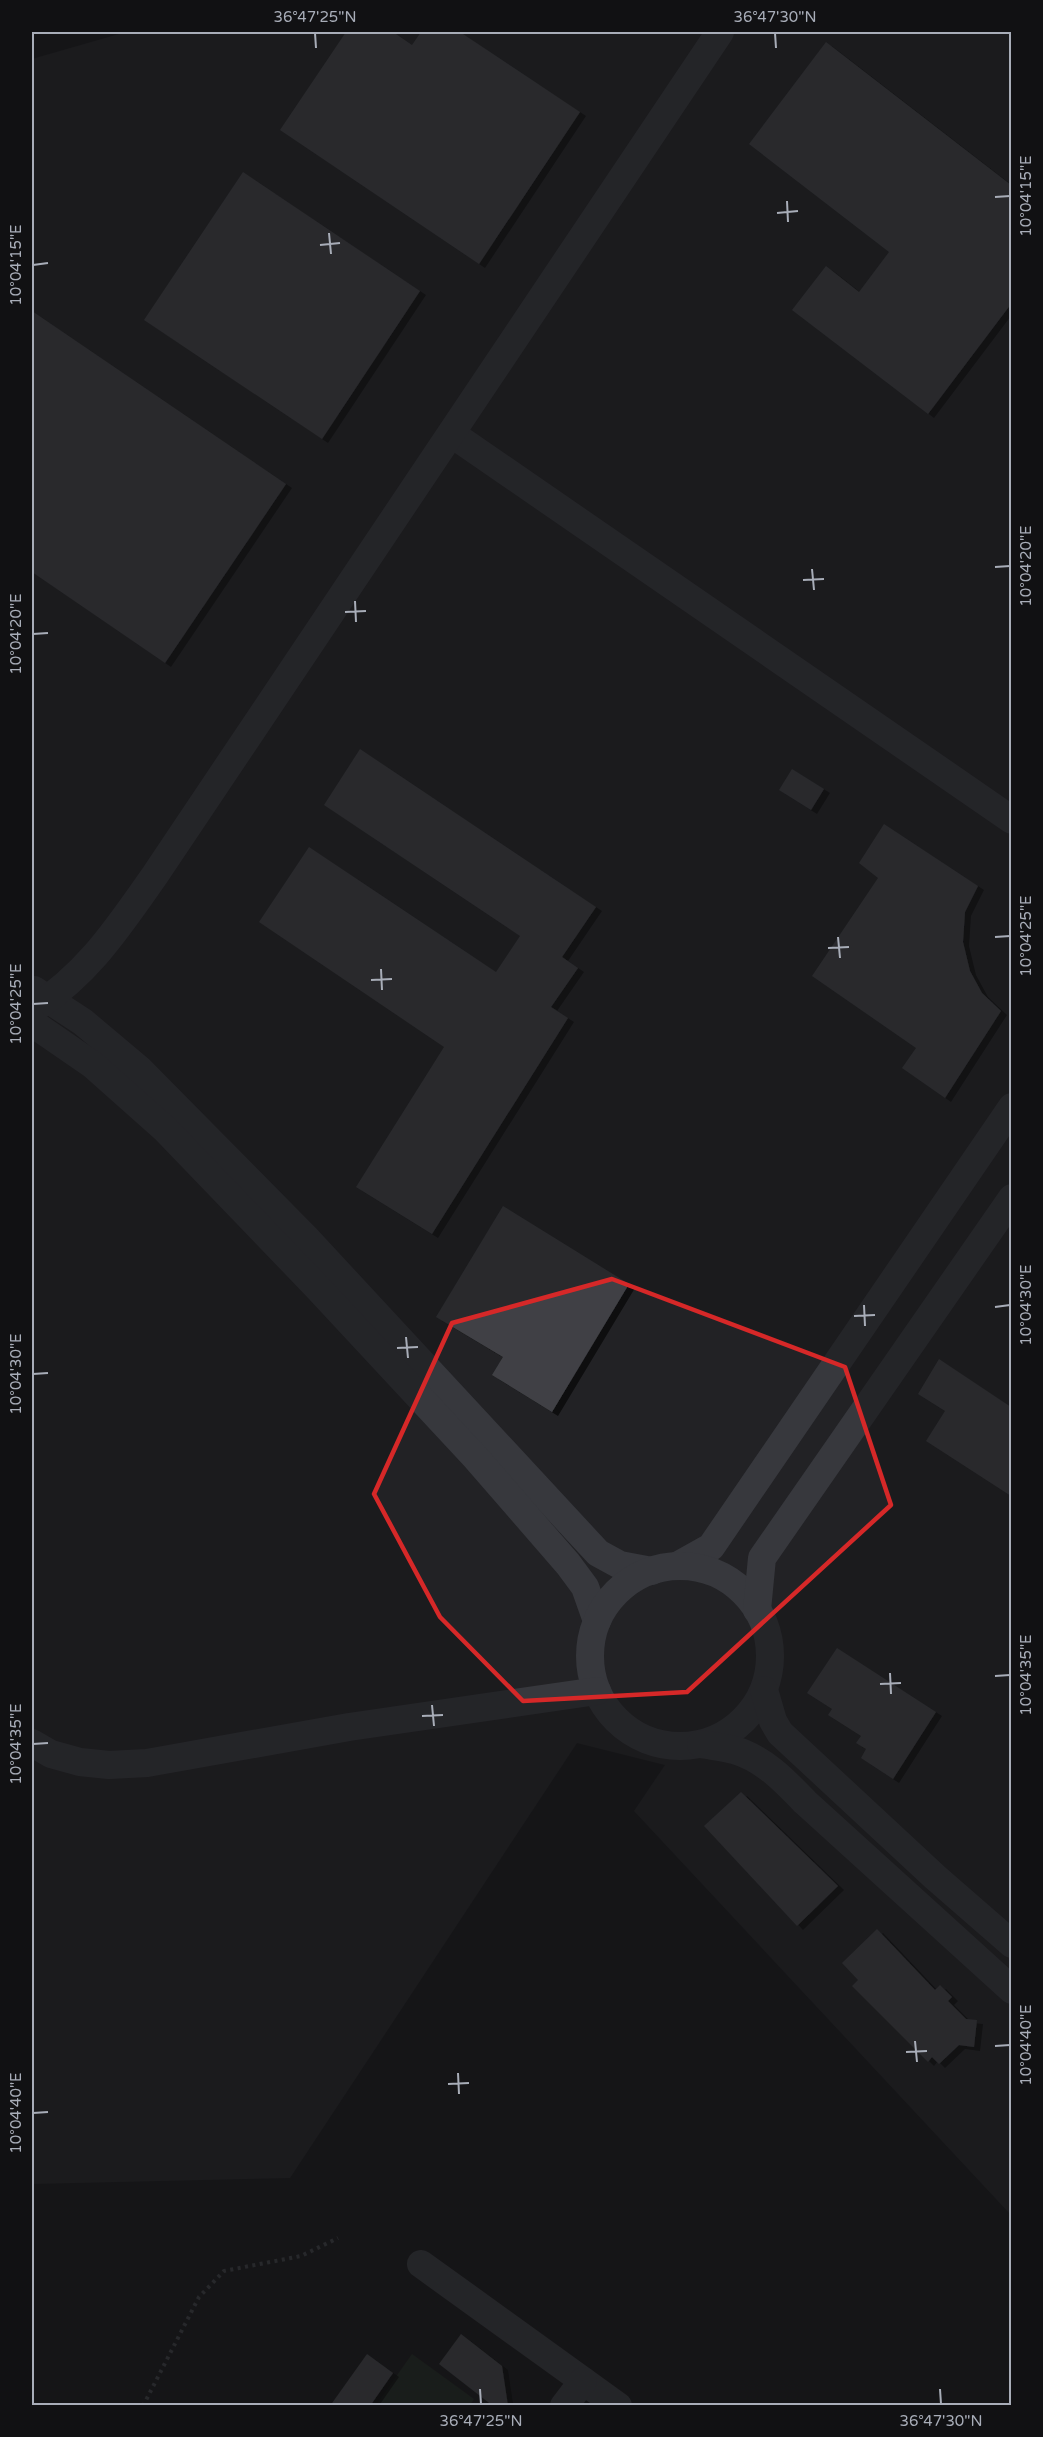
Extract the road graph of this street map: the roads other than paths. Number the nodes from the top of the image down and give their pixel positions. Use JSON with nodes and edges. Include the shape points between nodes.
{"nodes":[{"id":1,"x":720,"y":32,"type":"edge"},
{"id":2,"x":452,"y":434,"type":"junction"},
{"id":3,"x":1011,"y":820,"type":"edge"},
{"id":4,"x":37,"y":999,"type":"edge"},
{"id":5,"x":32,"y":1023,"type":"edge"},
{"id":6,"x":1011,"y":1107,"type":"edge"},
{"id":7,"x":1011,"y":1198,"type":"edge"},
{"id":8,"x":664,"y":1568,"type":"junction"},
{"id":9,"x":757,"y":1610,"type":"junction"},
{"id":10,"x":597,"y":1620,"type":"junction"},
{"id":11,"x":597,"y":1690,"type":"junction"},
{"id":12,"x":764,"y":1690,"type":"junction"},
{"id":13,"x":32,"y":1743,"type":"edge"},
{"id":14,"x":701,"y":1744,"type":"junction"},
{"id":15,"x":1011,"y":1944,"type":"edge"},
{"id":16,"x":1011,"y":1990,"type":"edge"},
{"id":17,"x":421,"y":2264,"type":"dead end"},
{"id":18,"x":583,"y":2380,"type":"junction"},
{"id":19,"x":564,"y":2406,"type":"edge"},
{"id":20,"x":618,"y":2406,"type":"edge"}],
"edges":[{"from":1,"to":2,"type":"street"},
{"from":2,"to":3,"type":"street"},
{"from":2,"to":4,"type":"street","via":[[104,947],[77,976]]},
{"from":4,"to":8,"type":"street","via":[[83,1022],[140,1070],[312,1245],[598,1553],[620,1565]]},
{"from":5,"to":10,"type":"street","via":[[93,1065],[165,1129],[317,1287],[476,1458],[568,1564],[585,1587]]},
{"from":6,"to":8,"type":"street","via":[[711,1547]]},
{"from":7,"to":9,"type":"street","via":[[762,1558]]},
{"from":8,"to":9,"type":"street","via":[[705,1568],[743,1592]]},
{"from":8,"to":10,"type":"street","via":[[623,1588],[610,1599]]},
{"from":9,"to":12,"type":"street","via":[[768,1635],[770,1663]]},
{"from":10,"to":11,"type":"street","via":[[591,1644]]},
{"from":11,"to":13,"type":"street","via":[[349,1726],[147,1763],[80,1762],[51,1754]]},
{"from":11,"to":14,"type":"street","via":[[610,1713],[628,1730],[651,1742]]},
{"from":12,"to":14,"type":"street","via":[[739,1724]]},
{"from":12,"to":15,"type":"street","via":[[780,1733]]},
{"from":14,"to":16,"type":"street","via":[[735,1750],[781,1777]]},
{"from":17,"to":18,"type":"street"},
{"from":18,"to":19,"type":"street"},
{"from":18,"to":20,"type":"street"}]}
